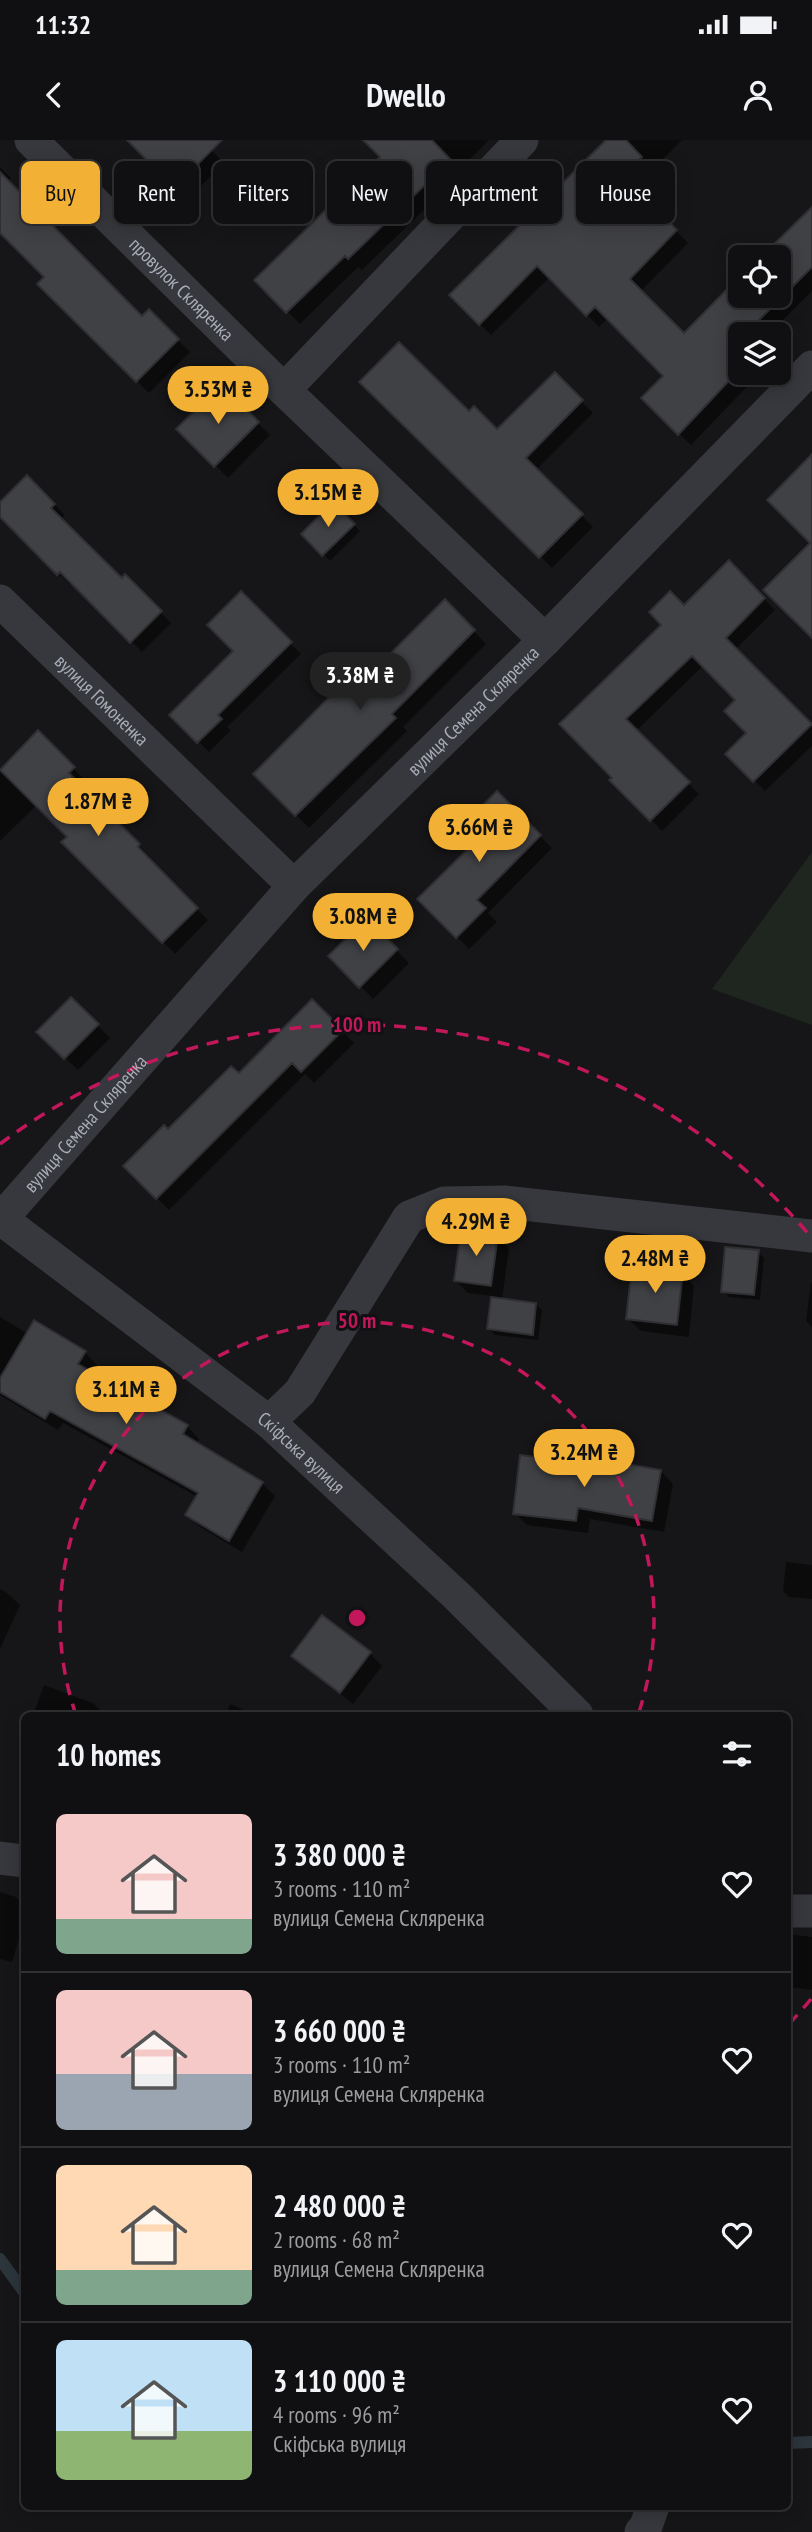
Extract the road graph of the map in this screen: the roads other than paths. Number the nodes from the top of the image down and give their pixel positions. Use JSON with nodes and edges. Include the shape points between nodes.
{"nodes":[{"id":1,"x":32,"y":140,"type":"edge"},
{"id":2,"x":522,"y":140,"type":"edge"},
{"id":3,"x":812,"y":367,"type":"edge"},
{"id":4,"x":284,"y":390,"type":"junction"},
{"id":5,"x":0,"y":601,"type":"edge"},
{"id":6,"x":545,"y":640,"type":"junction"},
{"id":7,"x":294,"y":886,"type":"junction"},
{"id":8,"x":1,"y":1217,"type":"edge"},
{"id":9,"x":812,"y":1236,"type":"edge"},
{"id":10,"x":269,"y":1423,"type":"junction"},
{"id":11,"x":574,"y":1712,"type":"edge"},
{"id":12,"x":0,"y":1858,"type":"edge"},
{"id":13,"x":21,"y":1861,"type":"edge"},
{"id":14,"x":791,"y":1911,"type":"edge"},
{"id":15,"x":812,"y":1911,"type":"edge"},
{"id":16,"x":652,"y":2510,"type":"edge"},
{"id":17,"x":641,"y":2532,"type":"edge"}],
"edges":[{"from":1,"to":4,"type":"street","name":"провулок Скляренка"},
{"from":2,"to":4,"type":"street"},
{"from":3,"to":6,"type":"street","name":"вулиця Семена Скляренка"},
{"from":4,"to":6,"type":"street","name":"провулок Скляренка"},
{"from":5,"to":7,"type":"street","name":"вулиця Гомоненка"},
{"from":6,"to":7,"type":"street","name":"вулиця Семена Скляренка"},
{"from":7,"to":8,"type":"street","name":"вулиця Семена Скляренка"},
{"from":8,"to":10,"type":"street","name":"Скіфська вулиця"},
{"from":9,"to":10,"type":"street","via":[[505,1202],[444,1203],[409,1217],[300,1392]]},
{"from":10,"to":11,"type":"street","name":"Скіфська вулиця","via":[[457,1596]]},
{"from":12,"to":13,"type":"street"},
{"from":14,"to":15,"type":"street"},
{"from":16,"to":17,"type":"street"}]}
